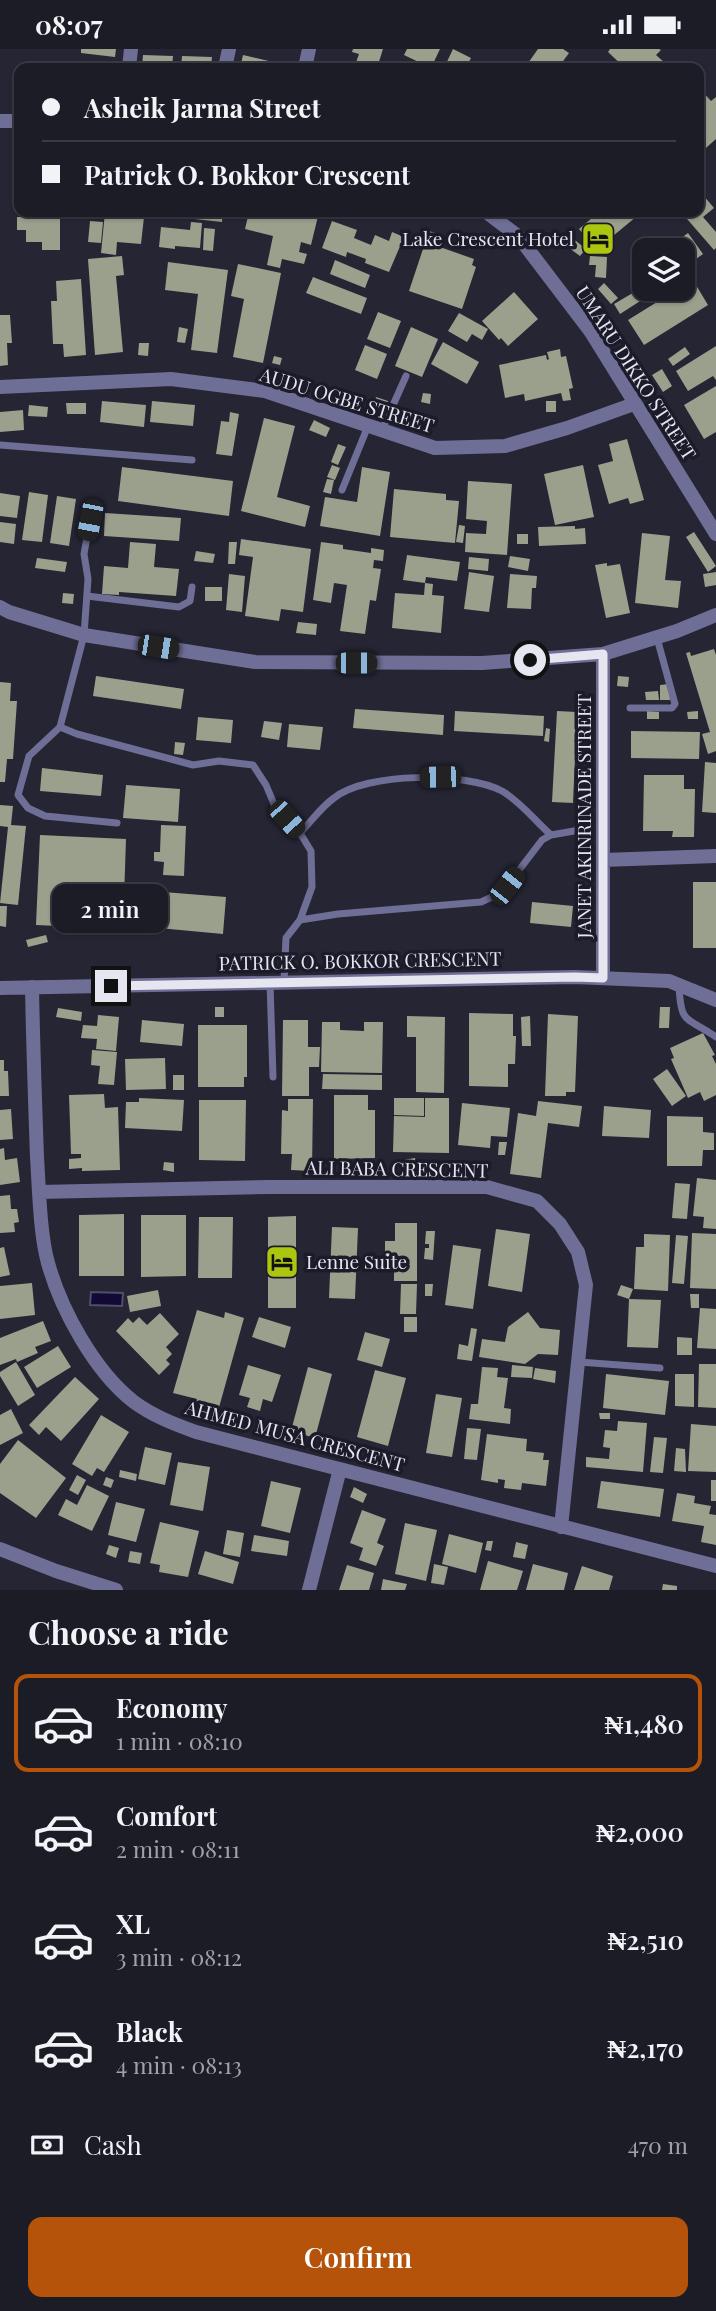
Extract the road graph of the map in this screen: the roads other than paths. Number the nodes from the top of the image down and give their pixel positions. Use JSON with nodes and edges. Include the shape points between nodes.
{"nodes":[{"id":1,"x":493,"y":217,"type":"edge"},
{"id":2,"x":406,"y":376,"type":"dead end"},
{"id":3,"x":0,"y":387,"type":"edge"},
{"id":4,"x":634,"y":404,"type":"junction"},
{"id":5,"x":375,"y":429,"type":"junction"},
{"id":6,"x":0,"y":445,"type":"edge"},
{"id":7,"x":192,"y":460,"type":"dead end"},
{"id":8,"x":342,"y":490,"type":"dead end"},
{"id":9,"x":90,"y":520,"type":"dead end"},
{"id":10,"x":716,"y":534,"type":"edge"},
{"id":11,"x":192,"y":587,"type":"dead end"},
{"id":12,"x":87,"y":596,"type":"junction"},
{"id":13,"x":0,"y":607,"type":"edge"},
{"id":14,"x":716,"y":615,"type":"edge"},
{"id":15,"x":85,"y":635,"type":"junction"},
{"id":16,"x":657,"y":637,"type":"junction"},
{"id":17,"x":603,"y":654,"type":"junction"},
{"id":18,"x":630,"y":708,"type":"dead end"},
{"id":19,"x":60,"y":727,"type":"junction"},
{"id":20,"x":117,"y":823,"type":"dead end"},
{"id":21,"x":574,"y":831,"type":"dead end"},
{"id":22,"x":300,"y":833,"type":"junction"},
{"id":23,"x":551,"y":835,"type":"junction"},
{"id":24,"x":716,"y":856,"type":"edge"},
{"id":25,"x":603,"y":860,"type":"junction"},
{"id":26,"x":300,"y":921,"type":"junction"},
{"id":27,"x":603,"y":978,"type":"junction"},
{"id":28,"x":277,"y":982,"type":"junction"},
{"id":29,"x":679,"y":985,"type":"junction"},
{"id":30,"x":32,"y":987,"type":"junction"},
{"id":31,"x":0,"y":988,"type":"edge"},
{"id":32,"x":716,"y":1000,"type":"edge"},
{"id":33,"x":716,"y":1037,"type":"edge"},
{"id":34,"x":273,"y":1077,"type":"dead end"},
{"id":35,"x":39,"y":1192,"type":"junction"},
{"id":36,"x":578,"y":1362,"type":"junction"},
{"id":37,"x":660,"y":1368,"type":"dead end"},
{"id":38,"x":340,"y":1469,"type":"junction"},
{"id":39,"x":561,"y":1527,"type":"junction"},
{"id":40,"x":0,"y":1549,"type":"edge"},
{"id":41,"x":716,"y":1566,"type":"edge"},
{"id":42,"x":107,"y":1589,"type":"edge"},
{"id":43,"x":309,"y":1590,"type":"edge"}],
"edges":[{"from":1,"to":4,"type":"street","name":"UMARU DIKKO STREET","via":[[519,236],[591,332]]},
{"from":2,"to":5,"type":"lane"},
{"from":3,"to":5,"type":"street","name":"AUDU OGBE STREET","via":[[171,379],[265,391]]},
{"from":4,"to":5,"type":"street","name":"AUDU OGBE STREET","via":[[505,446],[435,447]]},
{"from":4,"to":10,"type":"street","name":"UMARU DIKKO STREET"},
{"from":5,"to":8,"type":"lane"},
{"from":6,"to":7,"type":"lane"},
{"from":9,"to":12,"type":"lane","via":[[84,554]]},
{"from":11,"to":12,"type":"lane","via":[[190,601],[179,607]]},
{"from":12,"to":15,"type":"lane"},
{"from":13,"to":15,"type":"street"},
{"from":14,"to":16,"type":"street"},
{"from":15,"to":17,"type":"street","via":[[255,662],[482,663]]},
{"from":15,"to":19,"type":"lane"},
{"from":16,"to":17,"type":"street"},
{"from":16,"to":18,"type":"lane","via":[[675,704],[672,708]]},
{"from":17,"to":25,"type":"street","name":"JANET AKINRINADE STREET"},
{"from":19,"to":20,"type":"lane","via":[[29,756],[18,795],[28,808],[45,816]]},
{"from":19,"to":22,"type":"lane","via":[[193,765],[219,761],[253,765],[274,804]]},
{"from":21,"to":23,"type":"lane"},
{"from":22,"to":23,"type":"lane","via":[[335,796],[365,784],[440,777],[501,790]]},
{"from":22,"to":26,"type":"lane","via":[[311,851],[312,887]]},
{"from":23,"to":26,"type":"lane","via":[[542,840],[507,886],[481,902]]},
{"from":24,"to":25,"type":"street"},
{"from":25,"to":27,"type":"street","name":"JANET AKINRINADE STREET"},
{"from":26,"to":28,"type":"lane","via":[[286,938]]},
{"from":27,"to":28,"type":"street","name":"PATRICK O. BOKKOR CRESCENT"},
{"from":27,"to":29,"type":"street","name":"PATRICK O. BOKKOR CRESCENT"},
{"from":28,"to":30,"type":"street","name":"PATRICK O. BOKKOR CRESCENT"},
{"from":28,"to":34,"type":"lane"},
{"from":29,"to":32,"type":"street","name":"PATRICK O. BOKKOR CRESCENT"},
{"from":29,"to":33,"type":"lane","via":[[685,1019]]},
{"from":30,"to":31,"type":"street","name":"PATRICK O. BOKKOR CRESCENT"},
{"from":30,"to":35,"type":"street","name":"AHMED MUSA CRESCENT"},
{"from":35,"to":36,"type":"street","name":"ALI BABA CRESCENT","via":[[487,1187],[537,1201],[560,1224],[578,1252],[586,1285]]},
{"from":35,"to":38,"type":"street","name":"AHMED MUSA CRESCENT","via":[[47,1262],[63,1306],[108,1376],[133,1401],[157,1417],[196,1432]]},
{"from":36,"to":37,"type":"lane"},
{"from":36,"to":39,"type":"street","name":"ALI BABA CRESCENT"},
{"from":38,"to":39,"type":"street","name":"AHMED MUSA CRESCENT"},
{"from":38,"to":43,"type":"street"},
{"from":39,"to":41,"type":"street","name":"AHMED MUSA CRESCENT"},
{"from":40,"to":42,"type":"street"}]}
